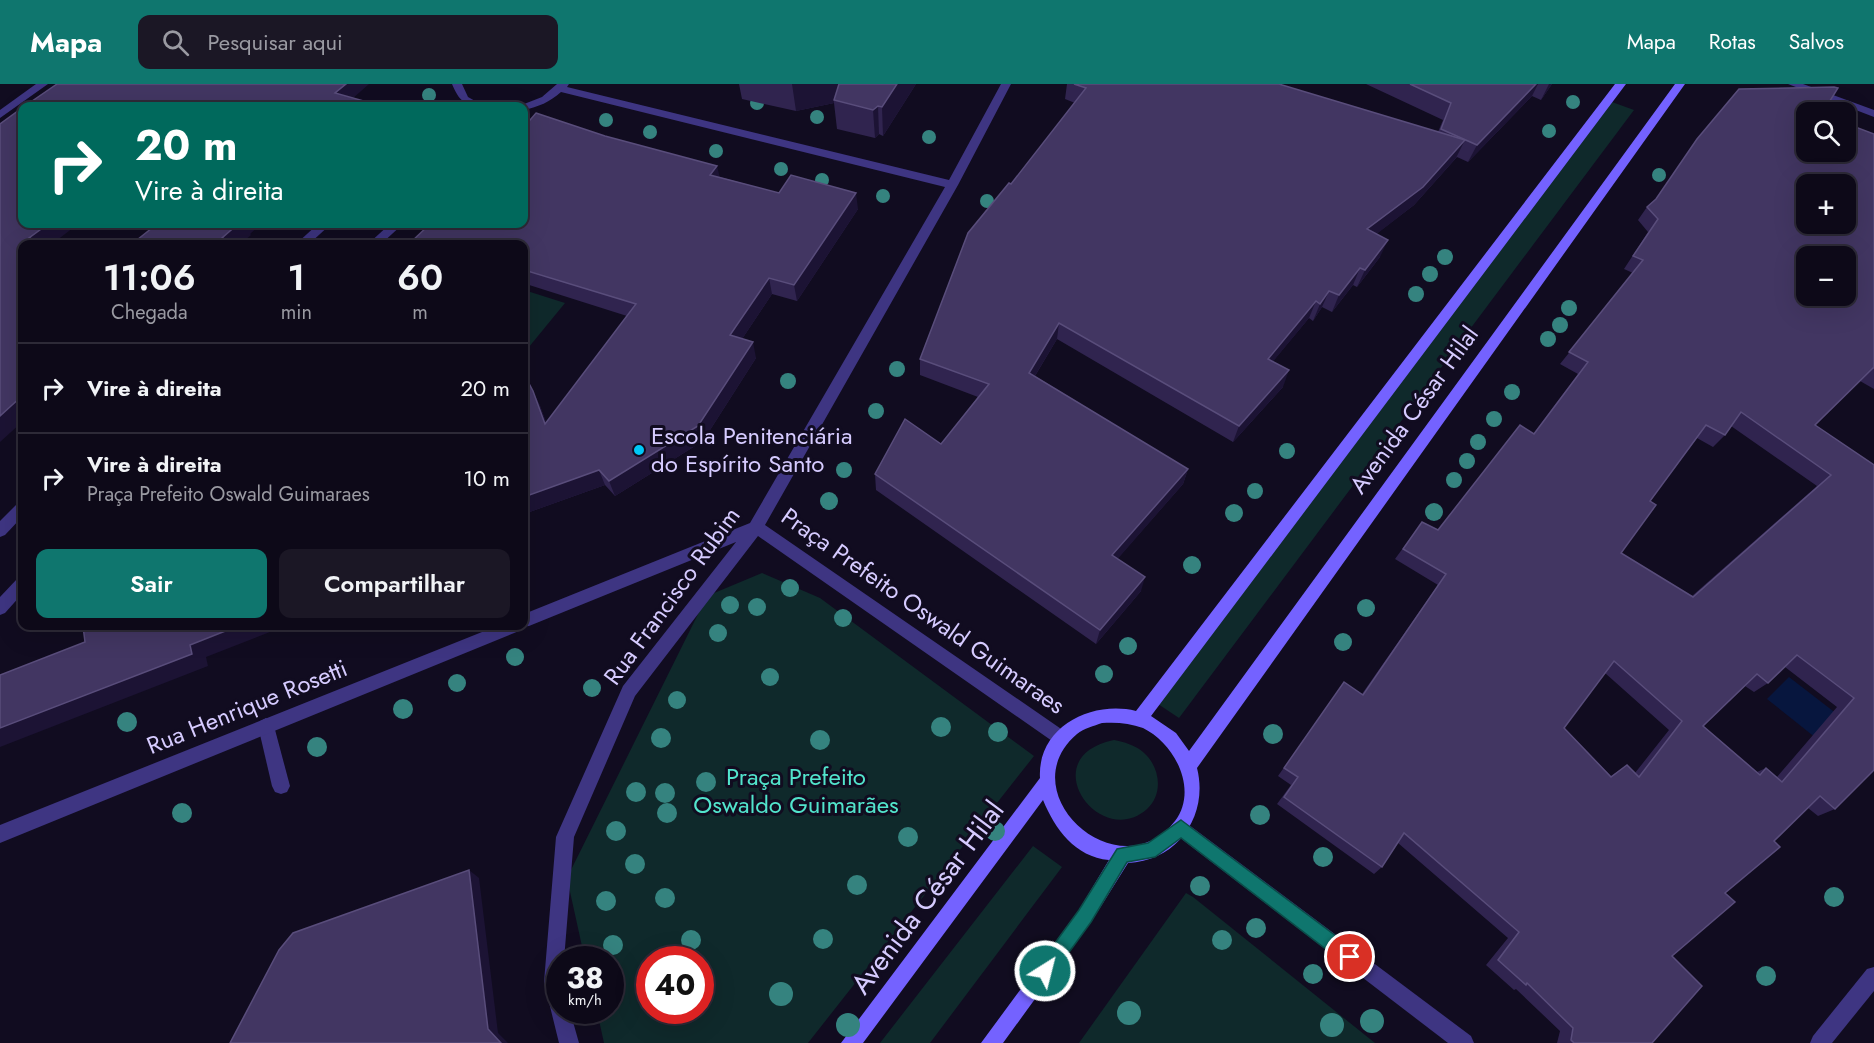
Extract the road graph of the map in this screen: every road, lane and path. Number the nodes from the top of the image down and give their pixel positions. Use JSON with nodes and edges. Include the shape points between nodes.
{"nodes":[{"id":1,"x":43,"y":84,"type":"edge"},
{"id":2,"x":457,"y":84,"type":"edge"},
{"id":3,"x":1006,"y":84,"type":"edge"},
{"id":4,"x":1621,"y":84,"type":"edge"},
{"id":5,"x":1680,"y":84,"type":"edge"},
{"id":6,"x":1793,"y":84,"type":"edge"},
{"id":7,"x":562,"y":87,"type":"edge"},
{"id":8,"x":18,"y":102,"type":"edge"},
{"id":9,"x":18,"y":102,"type":"edge"},
{"id":10,"x":460,"y":102,"type":"edge"},
{"id":11,"x":528,"y":106,"type":"edge"},
{"id":12,"x":1874,"y":114,"type":"edge"},
{"id":13,"x":0,"y":115,"type":"edge"},
{"id":14,"x":952,"y":185,"type":"junction"},
{"id":15,"x":320,"y":228,"type":"edge"},
{"id":16,"x":392,"y":228,"type":"edge"},
{"id":17,"x":307,"y":240,"type":"edge"},
{"id":18,"x":379,"y":240,"type":"edge"},
{"id":19,"x":18,"y":512,"type":"edge"},
{"id":20,"x":756,"y":527,"type":"junction"},
{"id":21,"x":0,"y":531,"type":"edge"},
{"id":22,"x":18,"y":588,"type":"edge"},
{"id":23,"x":0,"y":608,"type":"edge"},
{"id":24,"x":528,"y":619,"type":"edge"},
{"id":25,"x":503,"y":630,"type":"edge"},
{"id":26,"x":1139,"y":718,"type":"junction"},
{"id":27,"x":266,"y":726,"type":"junction"},
{"id":28,"x":1061,"y":738,"type":"junction"},
{"id":29,"x":1189,"y":765,"type":"junction"},
{"id":30,"x":1046,"y":783,"type":"junction"},
{"id":31,"x":281,"y":786,"type":"dead end"},
{"id":32,"x":1181,"y":828,"type":"junction"},
{"id":33,"x":0,"y":834,"type":"edge"},
{"id":34,"x":1122,"y":854,"type":"junction"},
{"id":35,"x":555,"y":946,"type":"edge"},
{"id":36,"x":1874,"y":976,"type":"edge"},
{"id":37,"x":564,"y":1024,"type":"edge"},
{"id":38,"x":569,"y":1043,"type":"edge"},
{"id":39,"x":851,"y":1043,"type":"edge"},
{"id":40,"x":992,"y":1043,"type":"edge"},
{"id":41,"x":1464,"y":1043,"type":"edge"},
{"id":42,"x":1820,"y":1043,"type":"edge"}],
"edges":[{"from":1,"to":8,"type":"street"},
{"from":2,"to":10,"type":"street"},
{"from":3,"to":14,"type":"street","name":"Rua Francisco Rubim"},
{"from":4,"to":26,"type":"street","name":"Avenida César Hilal"},
{"from":5,"to":29,"type":"street","name":"Avenida César Hilal"},
{"from":6,"to":12,"type":"street"},
{"from":7,"to":11,"type":"street"},
{"from":7,"to":14,"type":"street"},
{"from":9,"to":13,"type":"street"},
{"from":14,"to":20,"type":"street","name":"Rua Francisco Rubim"},
{"from":15,"to":17,"type":"street"},
{"from":16,"to":18,"type":"street"},
{"from":19,"to":21,"type":"street"},
{"from":20,"to":24,"type":"street"},
{"from":20,"to":28,"type":"street","name":"Praça Prefeito Oswald Guimaraes"},
{"from":20,"to":35,"type":"street","name":"Rua Francisco Rubim","via":[[629,691],[565,837]]},
{"from":22,"to":23,"type":"street"},
{"from":25,"to":27,"type":"street","name":"Rua Henrique Rosetti"},
{"from":26,"to":28,"type":"street","via":[[1114,714],[1090,717]]},
{"from":26,"to":29,"type":"street","via":[[1169,736]]},
{"from":27,"to":31,"type":"street"},
{"from":27,"to":33,"type":"street","name":"Rua Henrique Rosetti"},
{"from":28,"to":30,"type":"street","via":[[1051,754]]},
{"from":29,"to":32,"type":"street","via":[[1193,798]]},
{"from":30,"to":34,"type":"street","via":[[1054,809],[1070,832],[1094,848]]},
{"from":30,"to":39,"type":"street","name":"Avenida César Hilal"},
{"from":32,"to":34,"type":"street","via":[[1149,851]]},
{"from":32,"to":41,"type":"street"},
{"from":34,"to":40,"type":"street","via":[[1085,916]]},
{"from":36,"to":42,"type":"street"},
{"from":37,"to":38,"type":"street","name":"Rua Francisco Rubim"}]}
